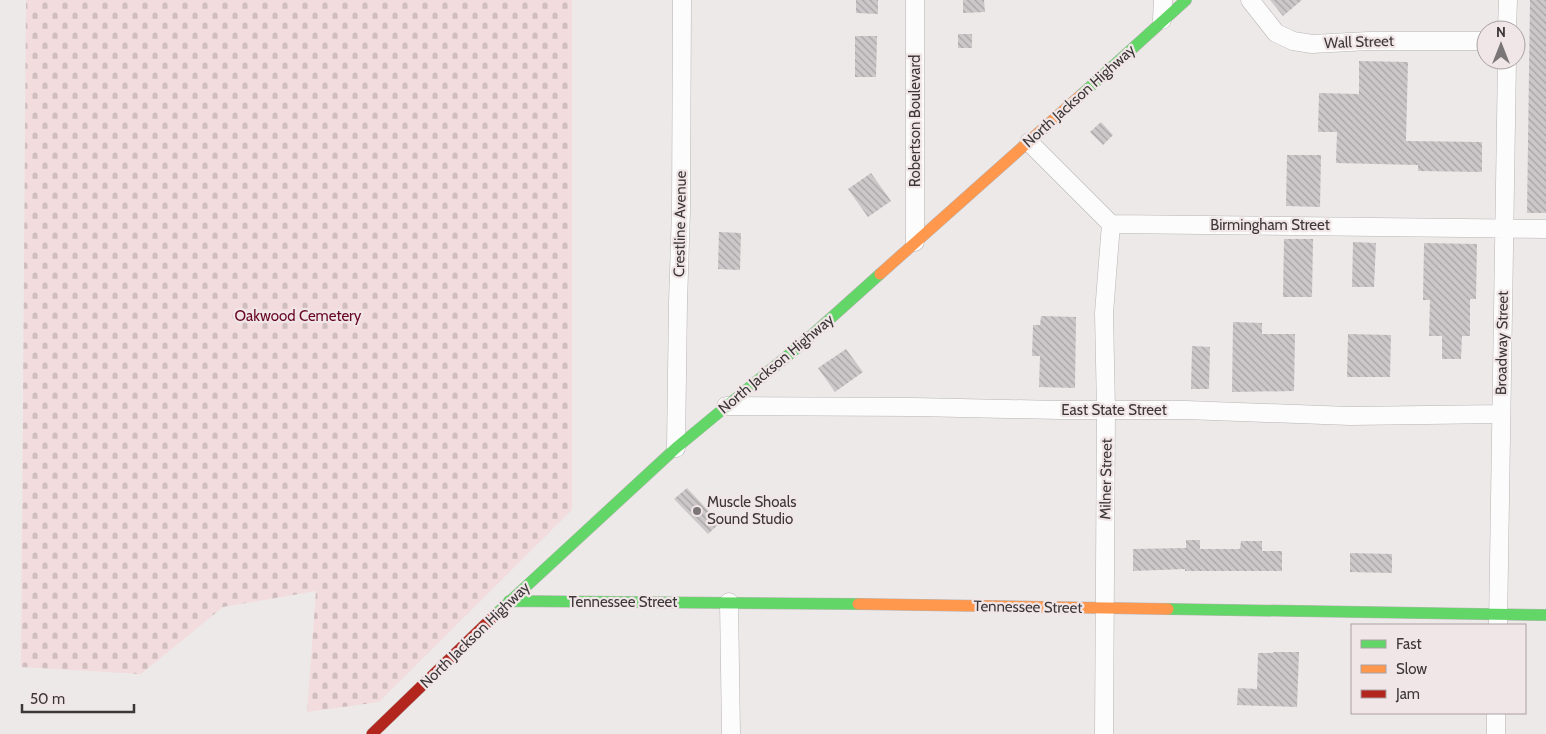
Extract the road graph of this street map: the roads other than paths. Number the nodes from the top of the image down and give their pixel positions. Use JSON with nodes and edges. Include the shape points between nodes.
{"nodes":[{"id":1,"x":682,"y":0,"type":"edge"},
{"id":2,"x":915,"y":0,"type":"edge"},
{"id":3,"x":1162,"y":0,"type":"edge"},
{"id":4,"x":1186,"y":0,"type":"edge"},
{"id":5,"x":1250,"y":0,"type":"edge"},
{"id":6,"x":1508,"y":0,"type":"edge"},
{"id":7,"x":1162,"y":20,"type":"junction"},
{"id":8,"x":1507,"y":20,"type":"edge"},
{"id":9,"x":1476,"y":41,"type":"edge"},
{"id":10,"x":1507,"y":70,"type":"edge"},
{"id":11,"x":1029,"y":142,"type":"junction"},
{"id":12,"x":1111,"y":224,"type":"junction"},
{"id":13,"x":1504,"y":228,"type":"junction"},
{"id":14,"x":1546,"y":228,"type":"edge"},
{"id":15,"x":915,"y":242,"type":"junction"},
{"id":16,"x":726,"y":406,"type":"junction"},
{"id":17,"x":1106,"y":410,"type":"junction"},
{"id":18,"x":1501,"y":414,"type":"junction"},
{"id":19,"x":676,"y":448,"type":"junction"},
{"id":20,"x":509,"y":601,"type":"junction"},
{"id":21,"x":729,"y":602,"type":"junction"},
{"id":22,"x":1104,"y":608,"type":"junction"},
{"id":23,"x":1546,"y":615,"type":"edge"},
{"id":24,"x":1498,"y":620,"type":"edge"},
{"id":25,"x":1496,"y":714,"type":"edge"},
{"id":26,"x":372,"y":734,"type":"edge"},
{"id":27,"x":731,"y":734,"type":"edge"},
{"id":28,"x":1104,"y":734,"type":"edge"},
{"id":29,"x":1496,"y":734,"type":"edge"}],
"edges":[{"from":1,"to":19,"type":"street","name":"Crestline Avenue"},
{"from":2,"to":15,"type":"street","name":"Robertson Boulevard"},
{"from":3,"to":7,"type":"street"},
{"from":4,"to":7,"type":"main road","name":"North Jackson Highway"},
{"from":5,"to":9,"type":"street","name":"Wall Street","via":[[1276,33],[1292,41],[1312,44]]},
{"from":6,"to":8,"type":"street"},
{"from":7,"to":11,"type":"main road","name":"North Jackson Highway"},
{"from":10,"to":13,"type":"street","name":"Broadway Street"},
{"from":11,"to":12,"type":"street"},
{"from":11,"to":15,"type":"main road","name":"North Jackson Highway"},
{"from":12,"to":13,"type":"street","name":"Birmingham Street"},
{"from":12,"to":17,"type":"street","name":"Milner Street","via":[[1104,313]]},
{"from":13,"to":14,"type":"street","name":"Birmingham Street"},
{"from":13,"to":18,"type":"street","name":"Broadway Street"},
{"from":15,"to":16,"type":"main road","name":"North Jackson Highway","via":[[803,343]]},
{"from":16,"to":17,"type":"street","name":"East State Street"},
{"from":16,"to":19,"type":"main road","name":"North Jackson Highway"},
{"from":17,"to":18,"type":"street","name":"East State Street","via":[[1350,416]]},
{"from":17,"to":22,"type":"street","name":"Milner Street"},
{"from":18,"to":24,"type":"street","name":"Broadway Street"},
{"from":19,"to":20,"type":"main road","name":"North Jackson Highway"},
{"from":20,"to":21,"type":"main road","name":"Tennessee Street"},
{"from":20,"to":26,"type":"main road","name":"North Jackson Highway"},
{"from":21,"to":22,"type":"main road","name":"Tennessee Street"},
{"from":21,"to":27,"type":"street"},
{"from":22,"to":24,"type":"main road","name":"Tennessee Street"},
{"from":22,"to":28,"type":"street","name":"Milner Street"},
{"from":23,"to":24,"type":"main road","name":"Tennessee Street"},
{"from":25,"to":29,"type":"street"}]}
